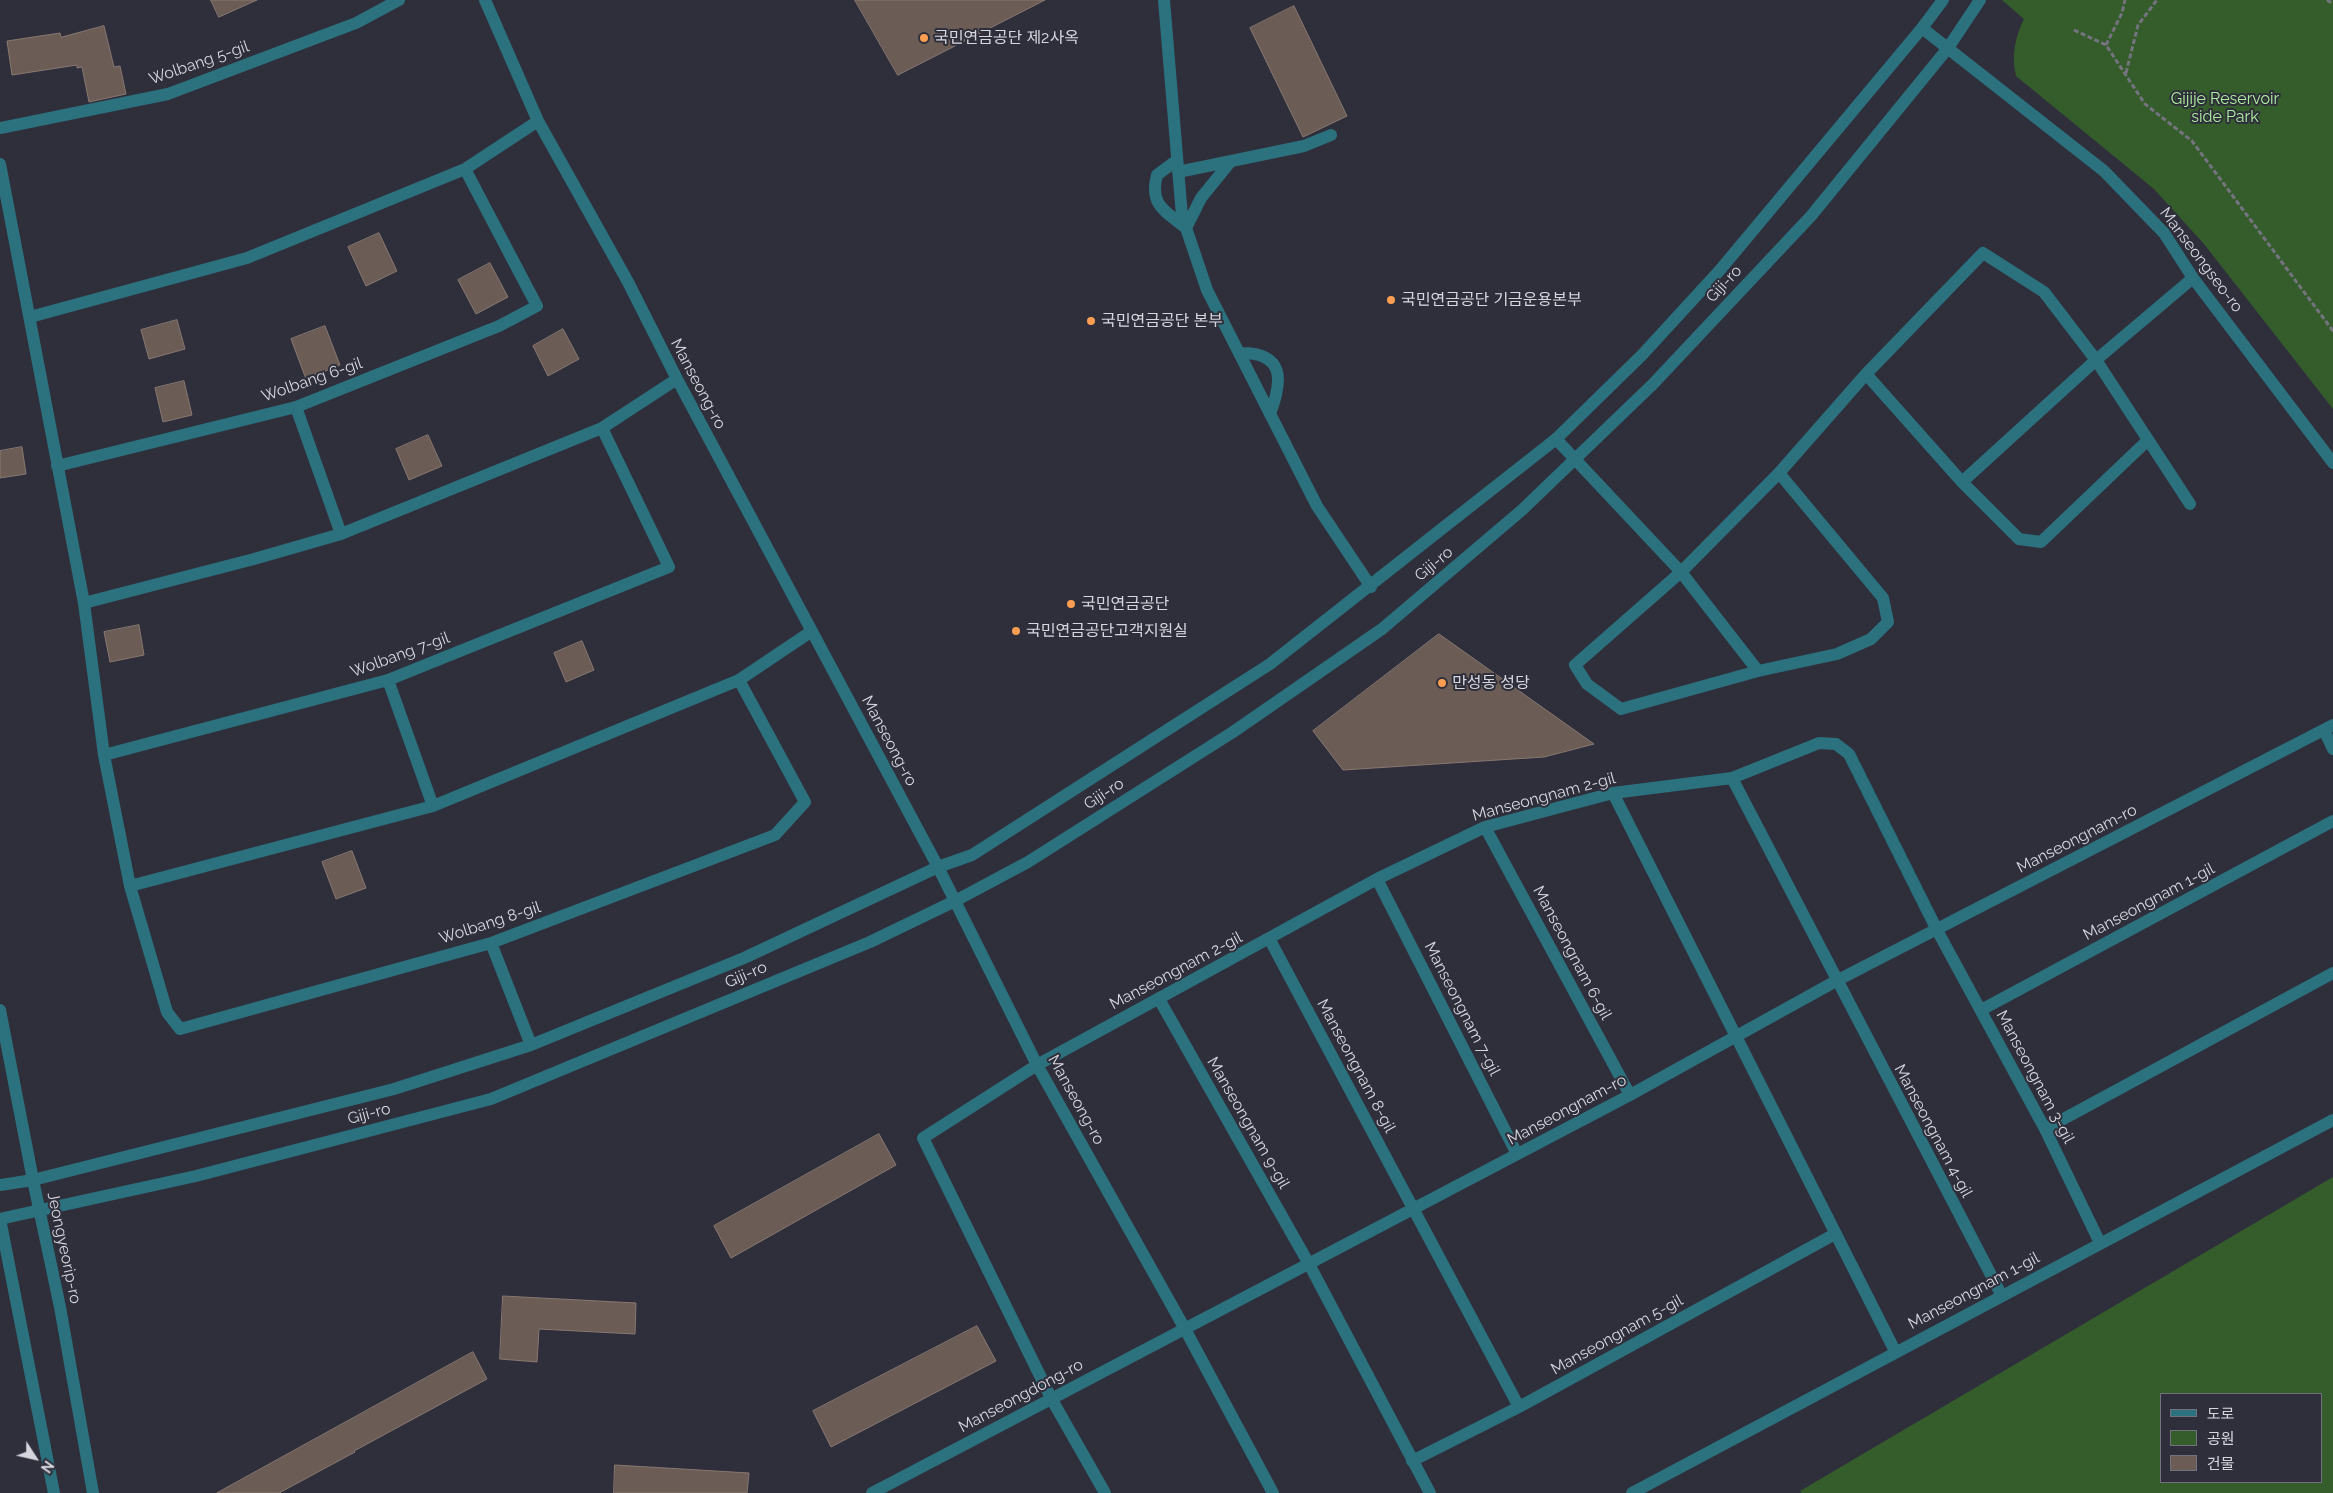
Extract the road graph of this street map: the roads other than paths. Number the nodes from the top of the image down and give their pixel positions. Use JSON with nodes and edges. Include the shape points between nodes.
{"nodes":[{"id":1,"x":399,"y":0,"type":"edge"},
{"id":2,"x":484,"y":0,"type":"edge"},
{"id":3,"x":1164,"y":0,"type":"edge"},
{"id":4,"x":1943,"y":0,"type":"edge"},
{"id":5,"x":1980,"y":0,"type":"edge"},
{"id":6,"x":1922,"y":28,"type":"junction"},
{"id":7,"x":1948,"y":48,"type":"junction"},
{"id":8,"x":538,"y":121,"type":"junction"},
{"id":9,"x":0,"y":128,"type":"edge"},
{"id":10,"x":1331,"y":135,"type":"dead end"},
{"id":11,"x":1231,"y":161,"type":"junction"},
{"id":12,"x":0,"y":164,"type":"edge"},
{"id":13,"x":1178,"y":166,"type":"junction"},
{"id":14,"x":465,"y":169,"type":"junction"},
{"id":15,"x":1186,"y":228,"type":"junction"},
{"id":16,"x":2193,"y":278,"type":"junction"},
{"id":17,"x":30,"y":317,"type":"junction"},
{"id":18,"x":1239,"y":353,"type":"junction"},
{"id":19,"x":2096,"y":360,"type":"junction"},
{"id":20,"x":1866,"y":374,"type":"junction"},
{"id":21,"x":677,"y":379,"type":"junction"},
{"id":22,"x":296,"y":407,"type":"junction"},
{"id":23,"x":1270,"y":414,"type":"junction"},
{"id":24,"x":602,"y":428,"type":"junction"},
{"id":25,"x":1556,"y":439,"type":"junction"},
{"id":26,"x":2148,"y":440,"type":"junction"},
{"id":27,"x":1575,"y":459,"type":"junction"},
{"id":28,"x":2333,"y":463,"type":"edge"},
{"id":29,"x":57,"y":466,"type":"junction"},
{"id":30,"x":1779,"y":473,"type":"junction"},
{"id":31,"x":1962,"y":482,"type":"junction"},
{"id":32,"x":2190,"y":504,"type":"dead end"},
{"id":33,"x":341,"y":534,"type":"junction"},
{"id":34,"x":1681,"y":572,"type":"junction"},
{"id":35,"x":1371,"y":586,"type":"junction"},
{"id":36,"x":84,"y":603,"type":"junction"},
{"id":37,"x":812,"y":631,"type":"junction"},
{"id":38,"x":1758,"y":671,"type":"junction"},
{"id":39,"x":388,"y":680,"type":"junction"},
{"id":40,"x":739,"y":680,"type":"junction"},
{"id":41,"x":2328,"y":727,"type":"edge"},
{"id":42,"x":2333,"y":749,"type":"edge"},
{"id":43,"x":104,"y":756,"type":"junction"},
{"id":44,"x":1732,"y":778,"type":"junction"},
{"id":45,"x":1613,"y":794,"type":"junction"},
{"id":46,"x":433,"y":806,"type":"junction"},
{"id":47,"x":2333,"y":821,"type":"edge"},
{"id":48,"x":1485,"y":826,"type":"junction"},
{"id":49,"x":938,"y":867,"type":"junction"},
{"id":50,"x":1377,"y":879,"type":"junction"},
{"id":51,"x":130,"y":886,"type":"junction"},
{"id":52,"x":955,"y":901,"type":"junction"},
{"id":53,"x":1937,"y":930,"type":"junction"},
{"id":54,"x":1270,"y":940,"type":"junction"},
{"id":55,"x":491,"y":942,"type":"junction"},
{"id":56,"x":2333,"y":973,"type":"edge"},
{"id":57,"x":1836,"y":981,"type":"junction"},
{"id":58,"x":1159,"y":999,"type":"junction"},
{"id":59,"x":0,"y":1010,"type":"edge"},
{"id":60,"x":1981,"y":1010,"type":"junction"},
{"id":61,"x":1735,"y":1039,"type":"junction"},
{"id":62,"x":530,"y":1044,"type":"junction"},
{"id":63,"x":1037,"y":1065,"type":"junction"},
{"id":64,"x":1630,"y":1095,"type":"junction"},
{"id":65,"x":2333,"y":1120,"type":"edge"},
{"id":66,"x":2045,"y":1129,"type":"junction"},
{"id":67,"x":1518,"y":1154,"type":"junction"},
{"id":68,"x":33,"y":1180,"type":"junction"},
{"id":69,"x":0,"y":1185,"type":"edge"},
{"id":70,"x":1414,"y":1208,"type":"junction"},
{"id":71,"x":40,"y":1210,"type":"junction"},
{"id":72,"x":0,"y":1219,"type":"edge"},
{"id":73,"x":1835,"y":1234,"type":"junction"},
{"id":74,"x":2100,"y":1243,"type":"junction"},
{"id":75,"x":1309,"y":1264,"type":"junction"},
{"id":76,"x":2002,"y":1296,"type":"junction"},
{"id":77,"x":1185,"y":1329,"type":"junction"},
{"id":78,"x":1895,"y":1351,"type":"junction"},
{"id":79,"x":1051,"y":1398,"type":"junction"},
{"id":80,"x":1519,"y":1407,"type":"junction"},
{"id":81,"x":1412,"y":1461,"type":"junction"},
{"id":82,"x":54,"y":1493,"type":"edge"},
{"id":83,"x":93,"y":1493,"type":"edge"},
{"id":84,"x":872,"y":1493,"type":"edge"},
{"id":85,"x":1105,"y":1493,"type":"edge"},
{"id":86,"x":1273,"y":1493,"type":"edge"},
{"id":87,"x":1430,"y":1493,"type":"edge"},
{"id":88,"x":1632,"y":1493,"type":"edge"}],
"edges":[{"from":1,"to":9,"type":"street","name":"Wolbang 5-gil","via":[[356,24],[168,94]]},
{"from":2,"to":8,"type":"street","name":"Manseong-ro"},
{"from":3,"to":13,"type":"street"},
{"from":4,"to":6,"type":"street","name":"Giji-ro"},
{"from":5,"to":7,"type":"street","name":"Giji-ro"},
{"from":6,"to":7,"type":"street","name":"Manseongseo-ro"},
{"from":6,"to":25,"type":"street","name":"Giji-ro","via":[[1720,270],[1642,355]]},
{"from":7,"to":16,"type":"street","name":"Manseongseo-ro","via":[[2104,171],[2164,233]]},
{"from":7,"to":27,"type":"street","name":"Giji-ro","via":[[1811,216],[1653,384]]},
{"from":8,"to":14,"type":"street"},
{"from":8,"to":21,"type":"street","name":"Manseong-ro","via":[[628,282]]},
{"from":10,"to":11,"type":"street","via":[[1304,146]]},
{"from":11,"to":13,"type":"street"},
{"from":11,"to":15,"type":"street","via":[[1201,198]]},
{"from":12,"to":17,"type":"street"},
{"from":13,"to":15,"type":"street"},
{"from":13,"to":15,"type":"street","via":[[1157,175],[1153,188],[1158,205]]},
{"from":14,"to":17,"type":"street","via":[[247,258]]},
{"from":14,"to":22,"type":"street","name":"Wolbang 6-gil","via":[[537,306],[499,326]]},
{"from":15,"to":18,"type":"street","via":[[1207,290]]},
{"from":16,"to":19,"type":"street"},
{"from":16,"to":28,"type":"street","name":"Manseongseo-ro"},
{"from":17,"to":29,"type":"street"},
{"from":18,"to":23,"type":"street"},
{"from":18,"to":23,"type":"street","via":[[1256,353],[1272,362],[1279,376],[1278,392]]},
{"from":19,"to":20,"type":"street","via":[[2044,292],[1983,253]]},
{"from":19,"to":26,"type":"street"},
{"from":19,"to":31,"type":"street"},
{"from":20,"to":30,"type":"street"},
{"from":20,"to":31,"type":"street"},
{"from":21,"to":24,"type":"street"},
{"from":21,"to":37,"type":"street","name":"Manseong-ro"},
{"from":22,"to":29,"type":"street","name":"Wolbang 6-gil"},
{"from":22,"to":33,"type":"street"},
{"from":23,"to":35,"type":"street","via":[[1317,506]]},
{"from":24,"to":33,"type":"street"},
{"from":24,"to":39,"type":"street","name":"Wolbang 7-gil","via":[[669,567]]},
{"from":25,"to":27,"type":"street"},
{"from":25,"to":35,"type":"street","name":"Giji-ro"},
{"from":26,"to":31,"type":"street","via":[[2041,542],[2019,539]]},
{"from":26,"to":32,"type":"street"},
{"from":27,"to":34,"type":"street"},
{"from":27,"to":52,"type":"street","name":"Giji-ro","via":[[1522,510],[1382,629],[1233,732],[1045,852]]},
{"from":29,"to":36,"type":"street"},
{"from":30,"to":34,"type":"street"},
{"from":30,"to":38,"type":"street","via":[[1883,598],[1888,622],[1871,639],[1837,654]]},
{"from":33,"to":36,"type":"street"},
{"from":34,"to":38,"type":"street"},
{"from":34,"to":38,"type":"street","via":[[1575,665],[1587,684],[1621,709]]},
{"from":35,"to":49,"type":"street","name":"Giji-ro","via":[[1270,664],[972,855]]},
{"from":36,"to":43,"type":"street"},
{"from":37,"to":40,"type":"street"},
{"from":37,"to":49,"type":"street","name":"Manseong-ro"},
{"from":39,"to":43,"type":"street","name":"Wolbang 7-gil"},
{"from":39,"to":46,"type":"street"},
{"from":40,"to":46,"type":"street"},
{"from":40,"to":55,"type":"street","name":"Wolbang 8-gil","via":[[805,802],[775,835]]},
{"from":41,"to":42,"type":"street"},
{"from":41,"to":53,"type":"street","name":"Manseongnam-ro"},
{"from":43,"to":51,"type":"street","name":"Wolbang 8-gil"},
{"from":44,"to":45,"type":"street","name":"Manseongnam 2-gil"},
{"from":44,"to":53,"type":"street","name":"Manseongnam 2-gil","via":[[1819,743],[1836,744],[1849,754]]},
{"from":44,"to":57,"type":"street"},
{"from":45,"to":48,"type":"street","name":"Manseongnam 2-gil"},
{"from":45,"to":61,"type":"street"},
{"from":46,"to":51,"type":"street"},
{"from":47,"to":60,"type":"street","name":"Manseongnam 1-gil"},
{"from":48,"to":50,"type":"street","name":"Manseongnam 2-gil"},
{"from":48,"to":64,"type":"street","name":"Manseongnam 6-gil"},
{"from":49,"to":52,"type":"street","name":"Manseong-ro"},
{"from":49,"to":62,"type":"street","name":"Giji-ro","via":[[744,958]]},
{"from":50,"to":54,"type":"street","name":"Manseongnam 2-gil"},
{"from":50,"to":67,"type":"street","name":"Manseongnam 7-gil"},
{"from":51,"to":55,"type":"street","name":"Wolbang 8-gil","via":[[167,1012],[180,1029]]},
{"from":52,"to":63,"type":"street","name":"Manseong-ro"},
{"from":52,"to":71,"type":"street","name":"Giji-ro","via":[[870,942],[491,1099],[196,1176]]},
{"from":53,"to":57,"type":"street","name":"Manseongnam-ro"},
{"from":53,"to":60,"type":"street","name":"Manseongnam 3-gil"},
{"from":54,"to":58,"type":"street","name":"Manseongnam 2-gil"},
{"from":54,"to":70,"type":"street","name":"Manseongnam 8-gil"},
{"from":55,"to":62,"type":"street"},
{"from":56,"to":66,"type":"street"},
{"from":57,"to":61,"type":"street","name":"Manseongnam-ro"},
{"from":57,"to":76,"type":"street","name":"Manseongnam 4-gil"},
{"from":58,"to":63,"type":"street","name":"Manseongnam 2-gil"},
{"from":58,"to":75,"type":"street","name":"Manseongnam 9-gil"},
{"from":59,"to":68,"type":"street","name":"Jeongyeorip-ro"},
{"from":60,"to":66,"type":"street","name":"Manseongnam 3-gil"},
{"from":61,"to":64,"type":"street","name":"Manseongnam-ro"},
{"from":61,"to":73,"type":"street"},
{"from":62,"to":68,"type":"street","name":"Giji-ro","via":[[394,1089]]},
{"from":63,"to":77,"type":"street","name":"Manseong-ro"},
{"from":63,"to":79,"type":"street","name":"Manseongnam 2-gil","via":[[923,1138]]},
{"from":64,"to":67,"type":"street","name":"Manseongnam-ro"},
{"from":65,"to":74,"type":"street","name":"Manseongnam 1-gil"},
{"from":66,"to":74,"type":"street","name":"Manseongnam 3-gil"},
{"from":67,"to":70,"type":"street","name":"Manseongnam-ro"},
{"from":68,"to":69,"type":"street","name":"Giji-ro"},
{"from":68,"to":71,"type":"street","name":"Jeongyeorip-ro"},
{"from":70,"to":75,"type":"street","name":"Manseongnam-ro"},
{"from":70,"to":80,"type":"street"},
{"from":71,"to":72,"type":"street","name":"Giji-ro"},
{"from":71,"to":83,"type":"street","name":"Jeongyeorip-ro"},
{"from":72,"to":82,"type":"street"},
{"from":73,"to":78,"type":"street"},
{"from":73,"to":80,"type":"street","name":"Manseongnam 5-gil"},
{"from":74,"to":76,"type":"street","name":"Manseongnam 1-gil"},
{"from":75,"to":77,"type":"street","name":"Manseongnam-ro"},
{"from":75,"to":81,"type":"street"},
{"from":76,"to":78,"type":"street","name":"Manseongnam 1-gil"},
{"from":77,"to":79,"type":"street","name":"Manseongdong-ro"},
{"from":77,"to":86,"type":"street","name":"Manseong-ro"},
{"from":78,"to":88,"type":"street","name":"Manseongnam 1-gil"},
{"from":79,"to":84,"type":"street","name":"Manseongdong-ro"},
{"from":79,"to":85,"type":"street"},
{"from":80,"to":81,"type":"street","name":"Manseongnam 5-gil"},
{"from":81,"to":87,"type":"street"}]}
